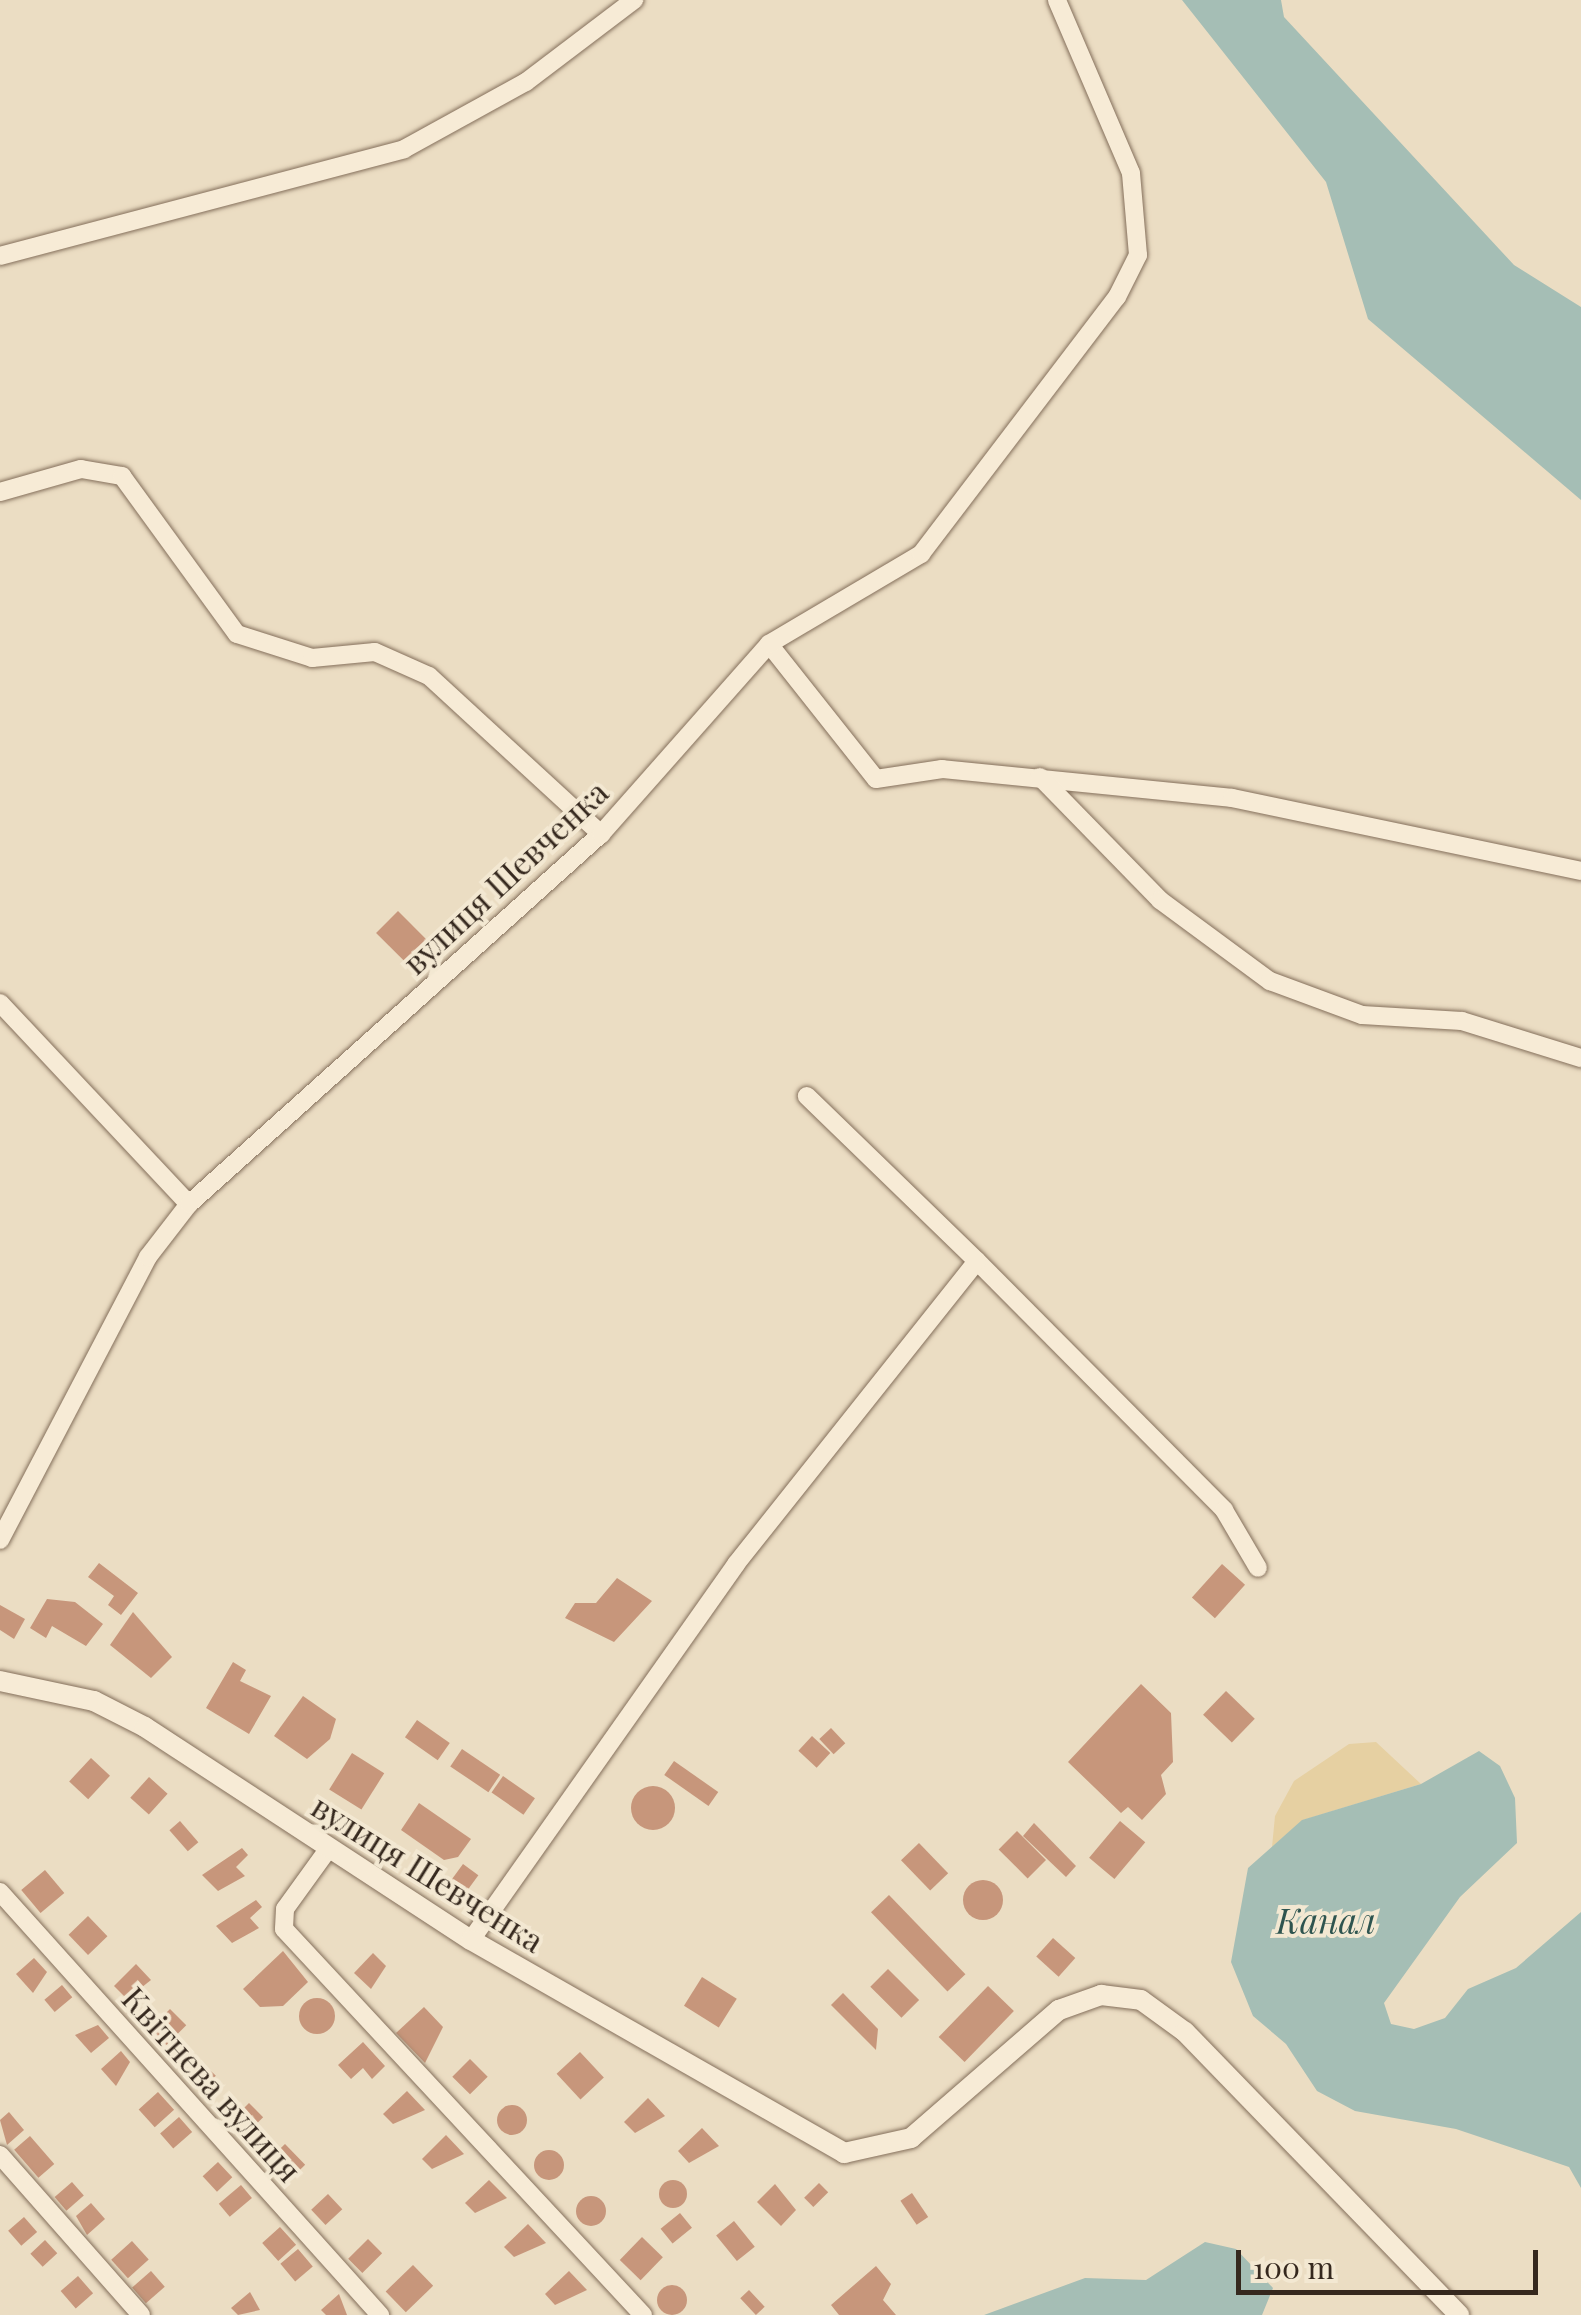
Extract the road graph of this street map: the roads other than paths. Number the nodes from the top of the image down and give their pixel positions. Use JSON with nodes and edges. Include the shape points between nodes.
{"nodes":[{"id":1,"x":634,"y":0,"type":"edge"},
{"id":2,"x":1057,"y":0,"type":"edge"},
{"id":3,"x":0,"y":256,"type":"edge"},
{"id":4,"x":0,"y":492,"type":"edge"},
{"id":5,"x":769,"y":644,"type":"junction"},
{"id":6,"x":1040,"y":777,"type":"junction"},
{"id":7,"x":601,"y":834,"type":"junction"},
{"id":8,"x":1581,"y":870,"type":"edge"},
{"id":9,"x":0,"y":1003,"type":"edge"},
{"id":10,"x":1581,"y":1058,"type":"edge"},
{"id":11,"x":807,"y":1096,"type":"dead end"},
{"id":12,"x":189,"y":1204,"type":"junction"},
{"id":13,"x":977,"y":1261,"type":"junction"},
{"id":14,"x":0,"y":1540,"type":"edge"},
{"id":15,"x":1258,"y":1568,"type":"dead end"},
{"id":16,"x":0,"y":1681,"type":"edge"},
{"id":17,"x":329,"y":1848,"type":"junction"},
{"id":18,"x":0,"y":1892,"type":"edge"},
{"id":19,"x":471,"y":1940,"type":"junction"},
{"id":20,"x":0,"y":2155,"type":"edge"},
{"id":21,"x":141,"y":2315,"type":"edge"},
{"id":22,"x":380,"y":2315,"type":"edge"},
{"id":23,"x":643,"y":2315,"type":"edge"},
{"id":24,"x":1458,"y":2315,"type":"edge"}],
"edges":[{"from":1,"to":3,"type":"street","via":[[526,82],[404,149]]},
{"from":2,"to":5,"type":"street","name":"вулиця Шевченка","via":[[1131,174],[1138,255],[1117,297],[921,554]]},
{"from":4,"to":7,"type":"street","via":[[81,469],[122,476],[237,634],[312,658],[375,652],[429,676]]},
{"from":5,"to":6,"type":"street","via":[[876,778],[942,769]]},
{"from":5,"to":7,"type":"street","name":"вулиця Шевченка"},
{"from":6,"to":8,"type":"street","via":[[1336,814]]},
{"from":6,"to":10,"type":"street","via":[[1160,900],[1270,980],[1362,1015],[1462,1022]]},
{"from":7,"to":12,"type":"street","name":"вулиця Шевченка"},
{"from":9,"to":12,"type":"street"},
{"from":11,"to":13,"type":"street"},
{"from":12,"to":14,"type":"street","name":"вулиця Шевченка","via":[[148,1257]]},
{"from":13,"to":15,"type":"street","via":[[1224,1510]]},
{"from":13,"to":19,"type":"street","via":[[736,1564]]},
{"from":16,"to":17,"type":"street","name":"вулиця Шевченка","via":[[111,1710]]},
{"from":17,"to":19,"type":"street","name":"вулиця Шевченка"},
{"from":17,"to":23,"type":"street","via":[[285,1909],[284,1929]]},
{"from":18,"to":22,"type":"street","name":"Квітнева вулиця"},
{"from":19,"to":24,"type":"street","name":"вулиця Шевченка","via":[[814,2143],[860,2152],[911,2138],[1059,2010],[1123,1994],[1184,2032]]},
{"from":20,"to":21,"type":"street"}]}
